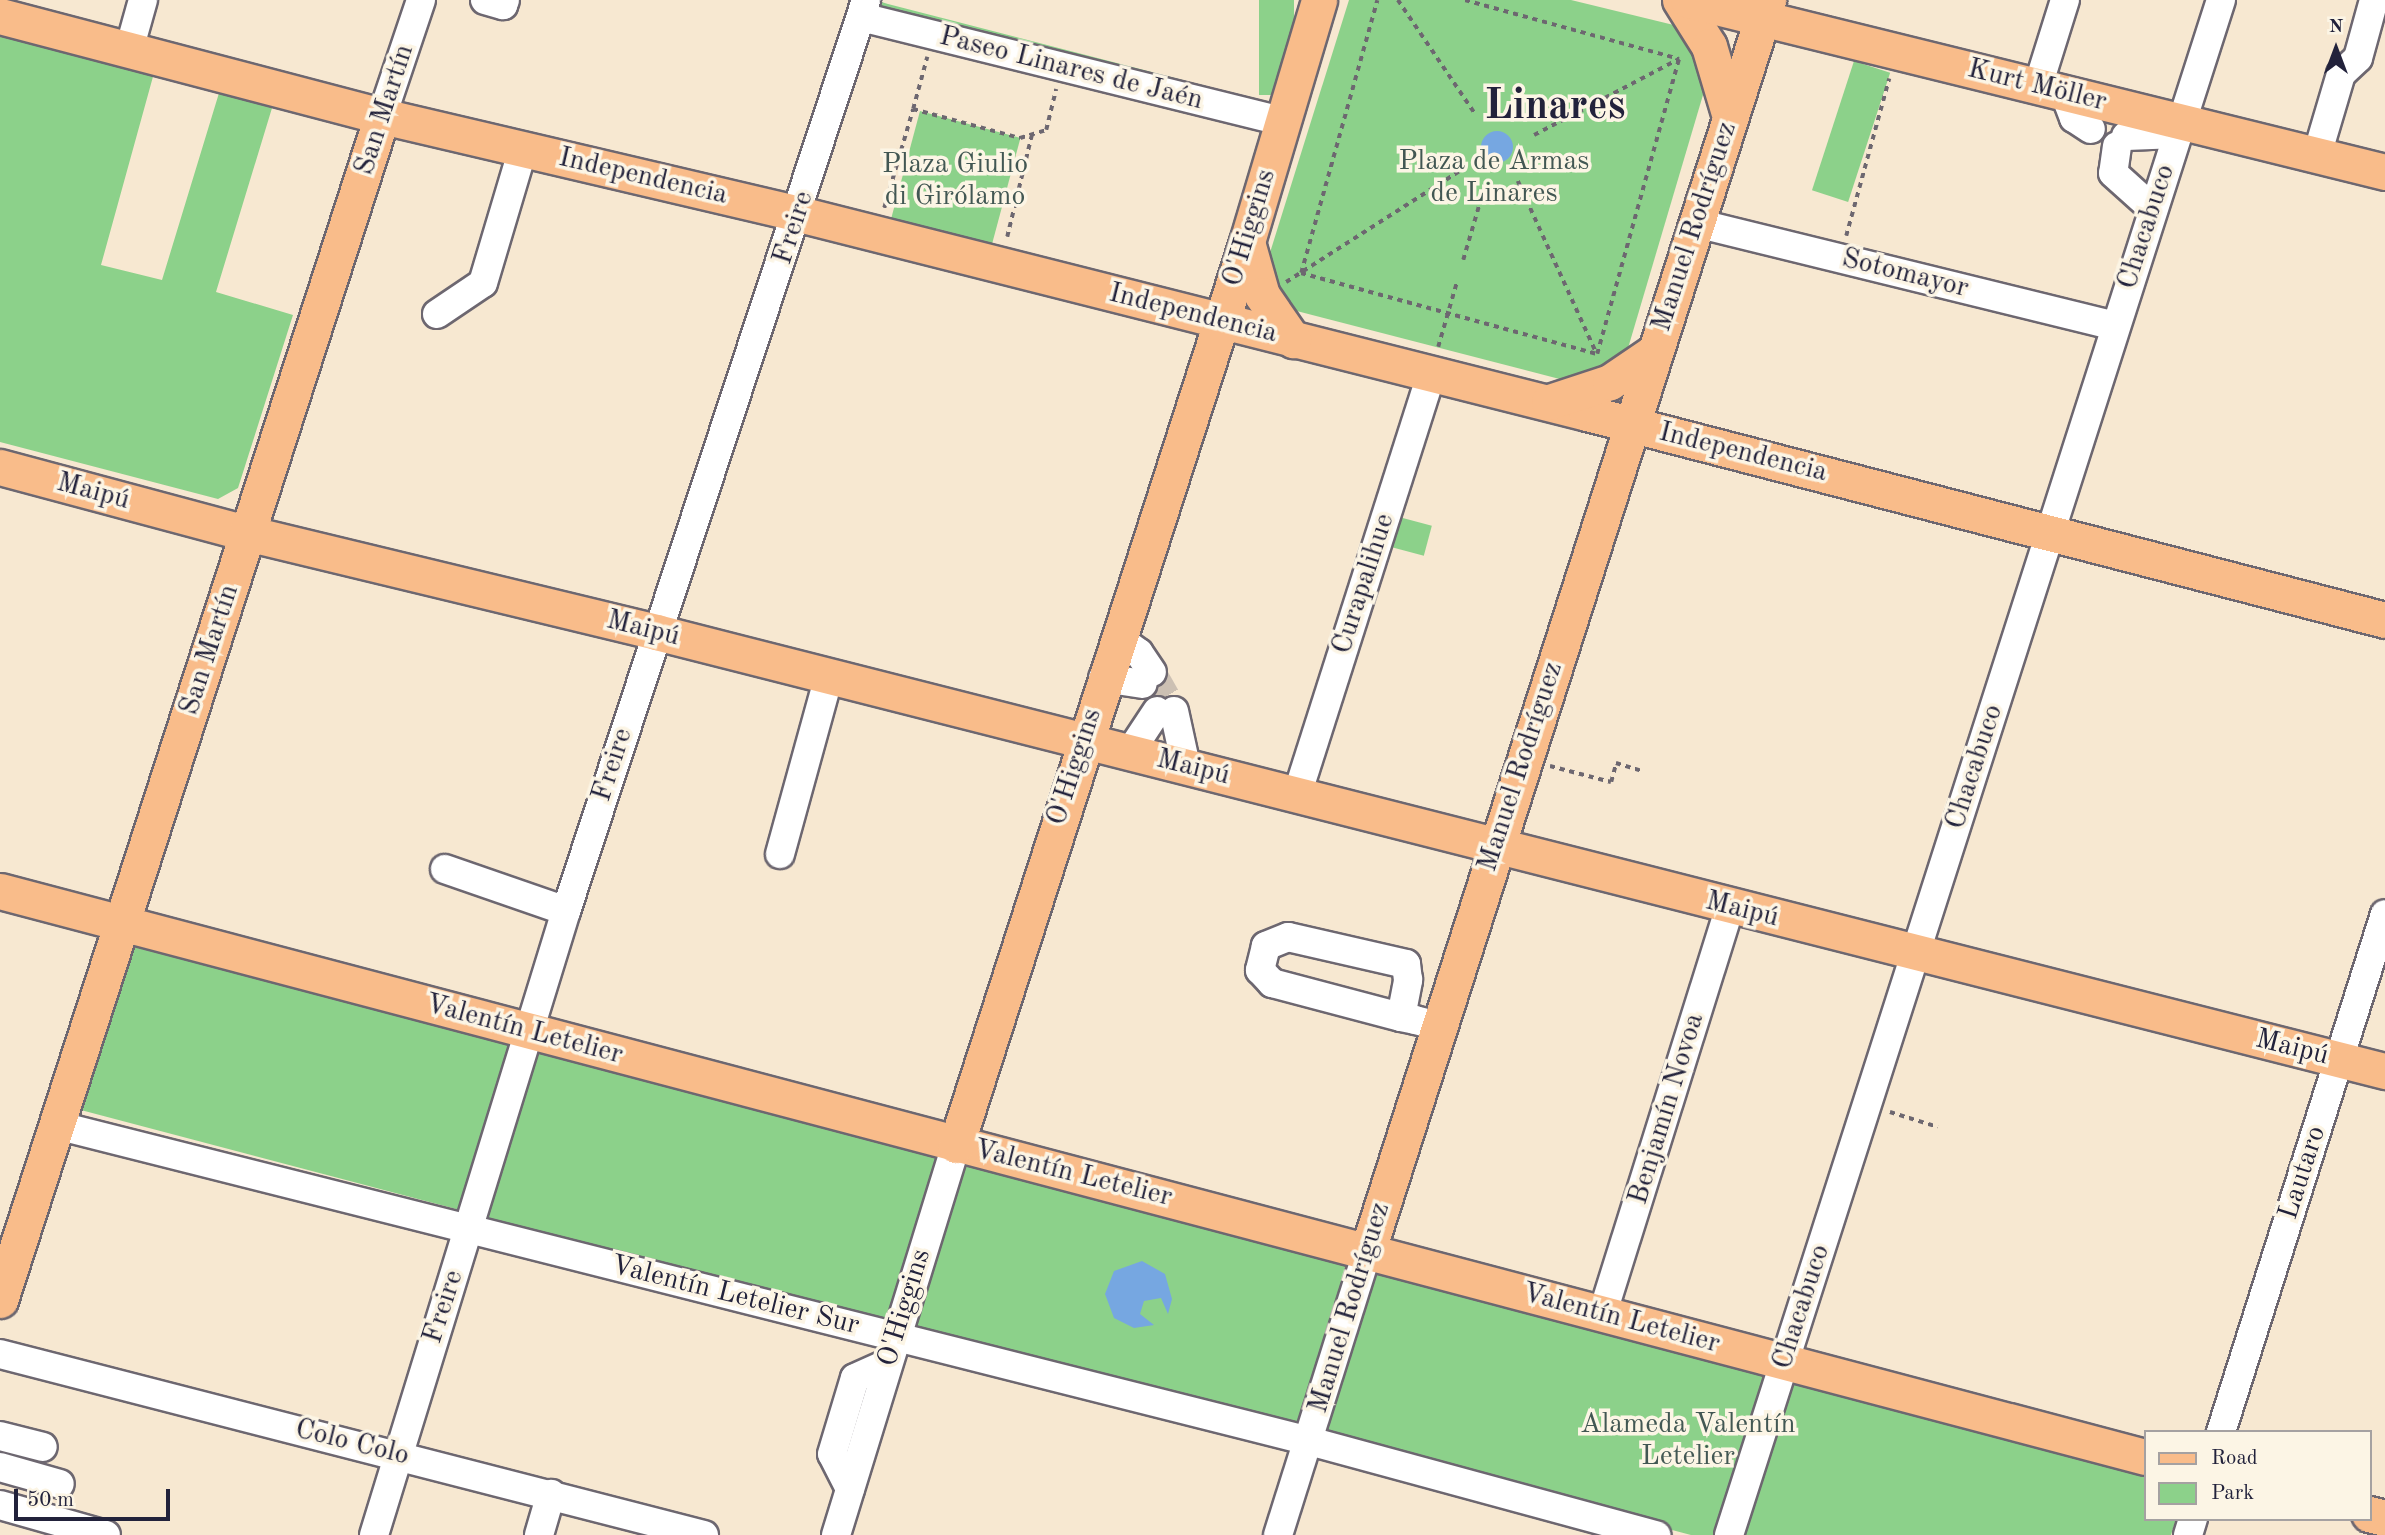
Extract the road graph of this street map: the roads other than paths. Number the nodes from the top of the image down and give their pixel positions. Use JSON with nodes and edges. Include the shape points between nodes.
{"nodes":[{"id":1,"x":143,"y":0,"type":"edge"},
{"id":2,"x":421,"y":0,"type":"edge"},
{"id":3,"x":485,"y":0,"type":"edge"},
{"id":4,"x":505,"y":0,"type":"edge"},
{"id":5,"x":1319,"y":0,"type":"edge"},
{"id":6,"x":1680,"y":0,"type":"edge"},
{"id":7,"x":1688,"y":0,"type":"edge"},
{"id":8,"x":2065,"y":0,"type":"edge"},
{"id":9,"x":2221,"y":0,"type":"edge"},
{"id":10,"x":2374,"y":0,"type":"edge"},
{"id":11,"x":863,"y":9,"type":"edge"},
{"id":12,"x":1765,"y":9,"type":"edge"},
{"id":13,"x":0,"y":16,"type":"edge"},
{"id":14,"x":129,"y":50,"type":"junction"},
{"id":15,"x":2051,"y":89,"type":"junction"},
{"id":16,"x":382,"y":116,"type":"junction"},
{"id":17,"x":1730,"y":117,"type":"junction"},
{"id":18,"x":1282,"y":121,"type":"junction"},
{"id":19,"x":2180,"y":128,"type":"junction"},
{"id":20,"x":2091,"y":129,"type":"dead end"},
{"id":21,"x":2129,"y":131,"type":"junction"},
{"id":22,"x":523,"y":149,"type":"junction"},
{"id":23,"x":2318,"y":155,"type":"junction"},
{"id":24,"x":2385,"y":172,"type":"edge"},
{"id":25,"x":2153,"y":209,"type":"junction"},
{"id":26,"x":799,"y":214,"type":"junction"},
{"id":27,"x":1696,"y":223,"type":"junction"},
{"id":28,"x":1247,"y":242,"type":"junction"},
{"id":29,"x":437,"y":314,"type":"dead end"},
{"id":30,"x":1221,"y":322,"type":"junction"},
{"id":31,"x":2115,"y":326,"type":"junction"},
{"id":32,"x":1293,"y":340,"type":"junction"},
{"id":33,"x":1654,"y":352,"type":"junction"},
{"id":34,"x":1431,"y":374,"type":"junction"},
{"id":35,"x":1546,"y":403,"type":"junction"},
{"id":36,"x":1631,"y":424,"type":"junction"},
{"id":37,"x":0,"y":467,"type":"edge"},
{"id":38,"x":247,"y":533,"type":"junction"},
{"id":39,"x":2050,"y":533,"type":"junction"},
{"id":40,"x":2385,"y":620,"type":"edge"},
{"id":41,"x":656,"y":632,"type":"junction"},
{"id":42,"x":1117,"y":637,"type":"junction"},
{"id":43,"x":829,"y":676,"type":"junction"},
{"id":44,"x":1103,"y":678,"type":"junction"},
{"id":45,"x":1083,"y":740,"type":"junction"},
{"id":46,"x":1130,"y":752,"type":"junction"},
{"id":47,"x":1186,"y":766,"type":"junction"},
{"id":48,"x":1297,"y":795,"type":"junction"},
{"id":49,"x":1495,"y":848,"type":"junction"},
{"id":50,"x":780,"y":854,"type":"dead end"},
{"id":51,"x":445,"y":869,"type":"dead end"},
{"id":52,"x":0,"y":891,"type":"edge"},
{"id":53,"x":1731,"y":907,"type":"junction"},
{"id":54,"x":566,"y":911,"type":"junction"},
{"id":55,"x":2385,"y":914,"type":"edge"},
{"id":56,"x":122,"y":922,"type":"junction"},
{"id":57,"x":1915,"y":953,"type":"junction"},
{"id":58,"x":1401,"y":1017,"type":"junction"},
{"id":59,"x":1439,"y":1026,"type":"junction"},
{"id":60,"x":528,"y":1031,"type":"junction"},
{"id":61,"x":2339,"y":1059,"type":"junction"},
{"id":62,"x":2385,"y":1071,"type":"edge"},
{"id":63,"x":56,"y":1125,"type":"junction"},
{"id":64,"x":956,"y":1144,"type":"junction"},
{"id":65,"x":469,"y":1229,"type":"junction"},
{"id":66,"x":1367,"y":1253,"type":"junction"},
{"id":67,"x":0,"y":1300,"type":"edge"},
{"id":68,"x":1603,"y":1312,"type":"junction"},
{"id":69,"x":891,"y":1350,"type":"junction"},
{"id":70,"x":0,"y":1354,"type":"edge"},
{"id":71,"x":1784,"y":1363,"type":"junction"},
{"id":72,"x":2222,"y":1430,"type":"edge"},
{"id":73,"x":0,"y":1436,"type":"edge"},
{"id":74,"x":1308,"y":1441,"type":"junction"},
{"id":75,"x":43,"y":1447,"type":"dead end"},
{"id":76,"x":397,"y":1454,"type":"junction"},
{"id":77,"x":2144,"y":1457,"type":"edge"},
{"id":78,"x":0,"y":1467,"type":"edge"},
{"id":79,"x":60,"y":1484,"type":"dead end"},
{"id":80,"x":551,"y":1494,"type":"junction"},
{"id":81,"x":0,"y":1505,"type":"edge"},
{"id":82,"x":663,"y":1530,"type":"edge"},
{"id":83,"x":106,"y":1535,"type":"edge"},
{"id":84,"x":374,"y":1535,"type":"edge"},
{"id":85,"x":539,"y":1535,"type":"edge"},
{"id":86,"x":704,"y":1535,"type":"edge"},
{"id":87,"x":836,"y":1535,"type":"edge"},
{"id":88,"x":1278,"y":1535,"type":"edge"},
{"id":89,"x":1656,"y":1535,"type":"edge"},
{"id":90,"x":1729,"y":1535,"type":"edge"}],
"edges":[{"from":1,"to":14,"type":"street"},
{"from":2,"to":16,"type":"street","name":"San Martín"},
{"from":3,"to":4,"type":"street","via":[[503,5]]},
{"from":5,"to":18,"type":"main road","name":"O'Higgins"},
{"from":6,"to":17,"type":"main road","via":[[1709,46]]},
{"from":7,"to":12,"type":"main road","name":"Kurt Möller"},
{"from":8,"to":15,"type":"street"},
{"from":9,"to":19,"type":"street","name":"Chacabuco"},
{"from":10,"to":23,"type":"street","via":[[2358,58],[2341,74]]},
{"from":11,"to":18,"type":"street","name":"Paseo Linares de Jaén","via":[[933,35]]},
{"from":11,"to":26,"type":"street","name":"Freire"},
{"from":12,"to":15,"type":"main road","name":"Kurt Möller","via":[[1903,53]]},
{"from":12,"to":17,"type":"main road","name":"Manuel Rodríguez"},
{"from":13,"to":14,"type":"main road","name":"Independencia"},
{"from":14,"to":16,"type":"main road","name":"Independencia"},
{"from":15,"to":20,"type":"street","via":[[2074,118]]},
{"from":15,"to":21,"type":"main road","name":"Kurt Möller"},
{"from":16,"to":22,"type":"main road","name":"Independencia"},
{"from":16,"to":38,"type":"main road","name":"San Martín"},
{"from":17,"to":27,"type":"main road","name":"Manuel Rodríguez"},
{"from":18,"to":28,"type":"main road","name":"O'Higgins"},
{"from":19,"to":21,"type":"main road","name":"Kurt Möller"},
{"from":19,"to":23,"type":"main road","name":"Kurt Möller"},
{"from":19,"to":25,"type":"street","name":"Chacabuco"},
{"from":21,"to":25,"type":"street","via":[[2113,173]]},
{"from":22,"to":26,"type":"main road","name":"Independencia"},
{"from":22,"to":29,"type":"street","via":[[483,283]]},
{"from":23,"to":24,"type":"main road","name":"Kurt Möller"},
{"from":25,"to":31,"type":"street","name":"Chacabuco"},
{"from":26,"to":30,"type":"main road","name":"Independencia"},
{"from":26,"to":41,"type":"street","name":"Freire"},
{"from":27,"to":31,"type":"street","name":"Sotomayor"},
{"from":27,"to":33,"type":"main road","name":"Manuel Rodríguez"},
{"from":28,"to":30,"type":"main road","name":"O'Higgins"},
{"from":28,"to":32,"type":"main road","via":[[1262,295]]},
{"from":30,"to":32,"type":"main road","name":"Independencia"},
{"from":30,"to":42,"type":"main road","name":"O'Higgins"},
{"from":31,"to":39,"type":"street","name":"Chacabuco"},
{"from":32,"to":34,"type":"main road","name":"Independencia"},
{"from":33,"to":35,"type":"main road","via":[[1610,382]]},
{"from":33,"to":36,"type":"main road","name":"Manuel Rodríguez"},
{"from":34,"to":35,"type":"main road","name":"Independencia"},
{"from":34,"to":48,"type":"street","name":"Curapalihue"},
{"from":35,"to":36,"type":"main road","name":"Independencia"},
{"from":36,"to":39,"type":"main road","name":"Independencia"},
{"from":36,"to":49,"type":"main road","name":"Manuel Rodríguez"},
{"from":37,"to":38,"type":"main road","name":"Maipú"},
{"from":38,"to":41,"type":"main road","name":"Maipú"},
{"from":38,"to":56,"type":"main road","name":"San Martín"},
{"from":39,"to":40,"type":"main road","name":"Independencia"},
{"from":39,"to":57,"type":"street","name":"Chacabuco"},
{"from":41,"to":43,"type":"main road","name":"Maipú"},
{"from":41,"to":54,"type":"street","name":"Freire"},
{"from":42,"to":44,"type":"main road","name":"O'Higgins"},
{"from":42,"to":44,"type":"street","via":[[1139,653],[1147,678]]},
{"from":43,"to":45,"type":"main road","name":"Maipú"},
{"from":43,"to":50,"type":"street"},
{"from":44,"to":45,"type":"main road","name":"O'Higgins"},
{"from":45,"to":46,"type":"main road","name":"Maipú"},
{"from":45,"to":64,"type":"main road","name":"O'Higgins"},
{"from":46,"to":47,"type":"main road","name":"Maipú"},
{"from":46,"to":47,"type":"street","via":[[1165,711]]},
{"from":47,"to":48,"type":"main road","name":"Maipú"},
{"from":48,"to":49,"type":"main road","name":"Maipú"},
{"from":49,"to":53,"type":"main road","name":"Maipú"},
{"from":49,"to":59,"type":"main road","name":"Manuel Rodríguez"},
{"from":51,"to":54,"type":"street"},
{"from":52,"to":56,"type":"main road","name":"Valentín Letelier"},
{"from":53,"to":57,"type":"main road","name":"Maipú"},
{"from":53,"to":68,"type":"street","name":"Benjamín Novoa"},
{"from":54,"to":60,"type":"street","name":"Freire"},
{"from":55,"to":61,"type":"street","name":"Lautaro"},
{"from":56,"to":60,"type":"main road","name":"Valentín Letelier"},
{"from":56,"to":63,"type":"main road","name":"San Martín"},
{"from":57,"to":61,"type":"main road","name":"Maipú"},
{"from":57,"to":71,"type":"street","name":"Chacabuco"},
{"from":58,"to":58,"type":"street","via":[[1272,983],[1260,970],[1266,946],[1288,937],[1406,964]]},
{"from":58,"to":59,"type":"street"},
{"from":59,"to":66,"type":"main road","name":"Manuel Rodríguez"},
{"from":60,"to":64,"type":"main road","name":"Valentín Letelier"},
{"from":60,"to":65,"type":"street","name":"Freire"},
{"from":61,"to":62,"type":"main road","name":"Maipú"},
{"from":61,"to":72,"type":"street","name":"Lautaro"},
{"from":63,"to":65,"type":"street","name":"Valentín Letelier Sur"},
{"from":63,"to":67,"type":"main road","name":"San Martín"},
{"from":64,"to":66,"type":"main road","name":"Valentín Letelier"},
{"from":64,"to":69,"type":"street","name":"O'Higgins"},
{"from":65,"to":69,"type":"street","name":"Valentín Letelier Sur"},
{"from":65,"to":76,"type":"street","name":"Freire"},
{"from":66,"to":68,"type":"main road","name":"Valentín Letelier"},
{"from":66,"to":74,"type":"street","name":"Manuel Rodríguez"},
{"from":68,"to":71,"type":"main road","name":"Valentín Letelier"},
{"from":69,"to":74,"type":"street","name":"Valentín Letelier Sur"},
{"from":69,"to":87,"type":"street","name":"O'Higgins"},
{"from":70,"to":76,"type":"street","name":"Colo Colo"},
{"from":71,"to":77,"type":"main road","name":"Valentín Letelier"},
{"from":71,"to":90,"type":"street","name":"Chacabuco"},
{"from":73,"to":75,"type":"street"},
{"from":74,"to":88,"type":"street","name":"Manuel Rodríguez"},
{"from":74,"to":89,"type":"street","name":"Valentín Letelier Sur"},
{"from":76,"to":80,"type":"street","name":"Colo Colo"},
{"from":76,"to":84,"type":"street","name":"Freire"},
{"from":78,"to":79,"type":"street"},
{"from":80,"to":82,"type":"street","name":"Colo Colo"},
{"from":80,"to":85,"type":"street"},
{"from":81,"to":83,"type":"street"},
{"from":82,"to":86,"type":"street","name":"Colo Colo"}]}
